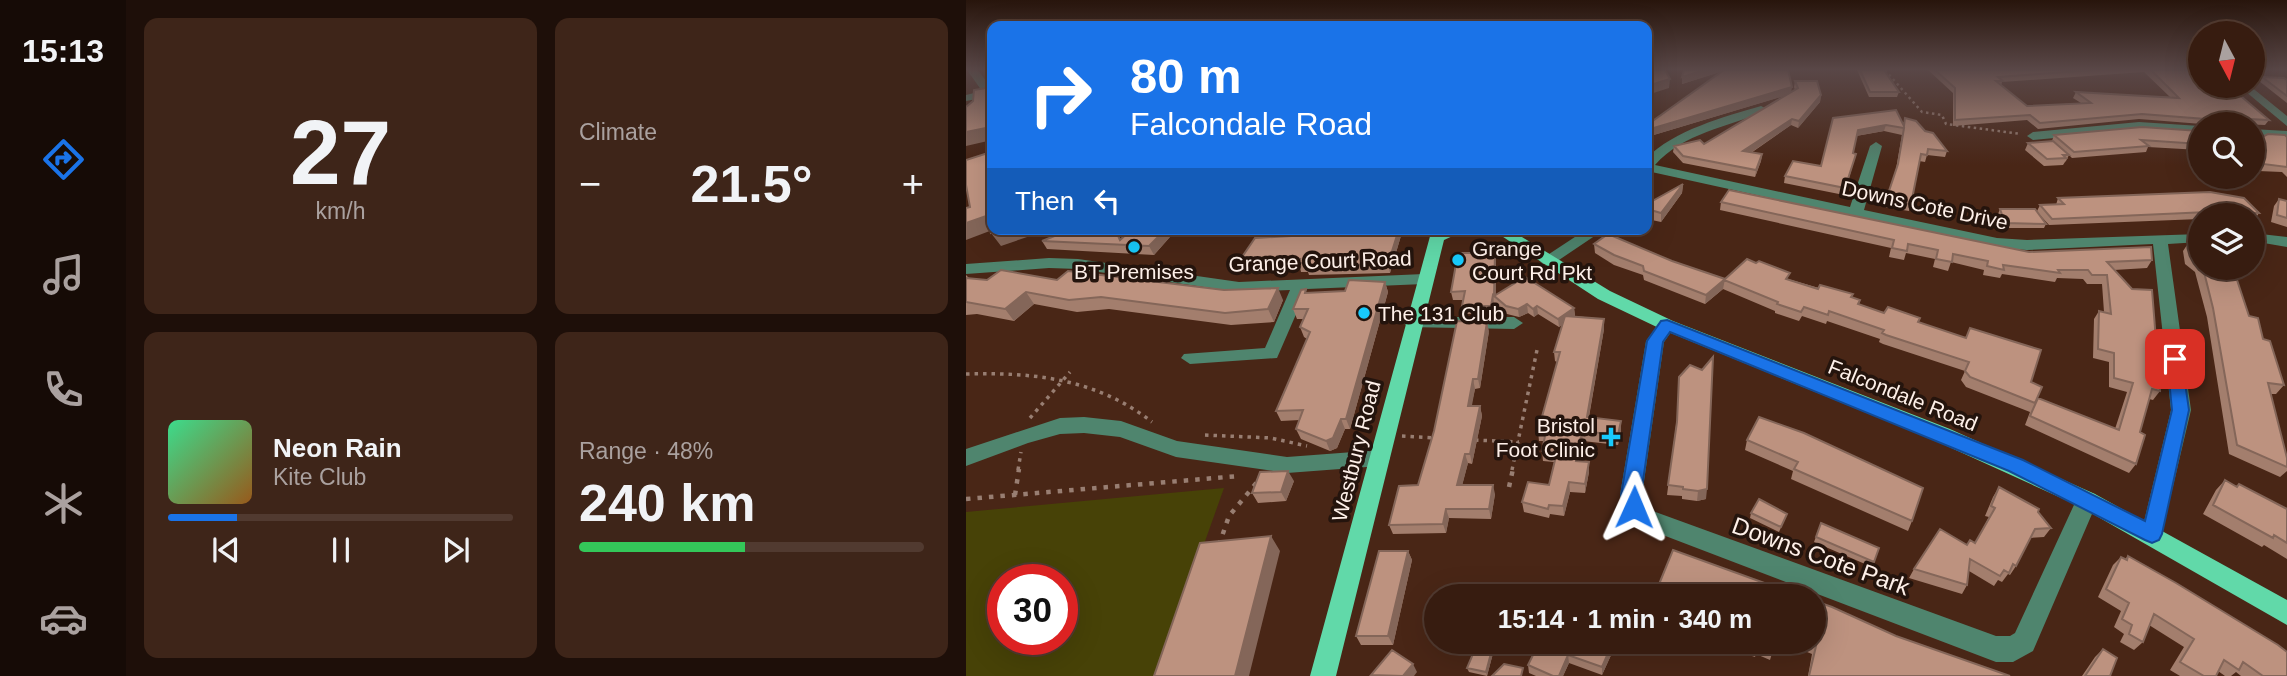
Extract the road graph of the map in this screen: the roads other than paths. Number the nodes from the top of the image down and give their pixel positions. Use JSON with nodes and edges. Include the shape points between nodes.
{"nodes":[{"id":1,"x":971,"y":102,"type":"edge"},
{"id":2,"x":2263,"y":102,"type":"edge"},
{"id":3,"x":1761,"y":110,"type":"edge"},
{"id":4,"x":973,"y":111,"type":"edge"},
{"id":5,"x":2287,"y":122,"type":"edge"},
{"id":6,"x":2188,"y":129,"type":"edge"},
{"id":7,"x":2265,"y":134,"type":"edge"},
{"id":8,"x":2287,"y":135,"type":"edge"},
{"id":9,"x":2033,"y":136,"type":"road end"},
{"id":10,"x":1876,"y":146,"type":"dead end"},
{"id":11,"x":1652,"y":161,"type":"edge"},
{"id":12,"x":1652,"y":168,"type":"edge"},
{"id":13,"x":1856,"y":212,"type":"junction"},
{"id":14,"x":1437,"y":235,"type":"edge"},
{"id":15,"x":1507,"y":235,"type":"edge"},
{"id":16,"x":1589,"y":235,"type":"edge"},
{"id":17,"x":2265,"y":238,"type":"edge"},
{"id":18,"x":2188,"y":239,"type":"edge"},
{"id":19,"x":2160,"y":240,"type":"junction"},
{"id":20,"x":2287,"y":242,"type":"edge"},
{"id":21,"x":1548,"y":261,"type":"junction"},
{"id":22,"x":966,"y":269,"type":"edge"},
{"id":23,"x":1424,"y":279,"type":"junction"},
{"id":24,"x":1301,"y":284,"type":"junction"},
{"id":25,"x":1413,"y":323,"type":"junction"},
{"id":26,"x":1514,"y":323,"type":"dead end"},
{"id":27,"x":1667,"y":325,"type":"junction"},
{"id":28,"x":1190,"y":358,"type":"dead end"},
{"id":29,"x":966,"y":458,"type":"edge"},
{"id":30,"x":1380,"y":458,"type":"junction"},
{"id":31,"x":2087,"y":500,"type":"junction"},
{"id":32,"x":2152,"y":534,"type":"junction"},
{"id":33,"x":2287,"y":613,"type":"edge"},
{"id":34,"x":1323,"y":676,"type":"edge"}],
"edges":[{"from":1,"to":4,"type":"street"},
{"from":2,"to":5,"type":"street"},
{"from":3,"to":11,"type":"street","via":[[1676,140]]},
{"from":6,"to":9,"type":"street","via":[[2139,126]]},
{"from":7,"to":8,"type":"street"},
{"from":10,"to":13,"type":"street"},
{"from":12,"to":13,"type":"street","name":"Downs Cote Drive"},
{"from":13,"to":19,"type":"street","name":"Downs Cote Drive","via":[[2014,245]]},
{"from":14,"to":23,"type":"main road","name":"Westbury Road"},
{"from":15,"to":21,"type":"main road","name":"Falcondale Road"},
{"from":16,"to":21,"type":"street"},
{"from":17,"to":20,"type":"street"},
{"from":18,"to":19,"type":"street","name":"Downs Cote Drive"},
{"from":19,"to":32,"type":"street","via":[[2180,410]]},
{"from":21,"to":27,"type":"main road","name":"Falcondale Road"},
{"from":22,"to":24,"type":"street","name":"Grange Court Road","via":[[1049,263],[1120,269],[1212,285]]},
{"from":23,"to":24,"type":"street","name":"Grange Court Road"},
{"from":23,"to":25,"type":"main road","name":"Westbury Road"},
{"from":24,"to":28,"type":"street","via":[[1271,354]]},
{"from":25,"to":26,"type":"street"},
{"from":25,"to":30,"type":"main road","name":"Westbury Road"},
{"from":27,"to":31,"type":"main road","name":"Falcondale Road","via":[[1943,435]]},
{"from":27,"to":31,"type":"street","name":"Downs Cote Park","via":[[1655,341],[1631,495],[1642,517],[1996,649],[2012,649],[2024,642]]},
{"from":29,"to":30,"type":"street","via":[[1048,429],[1084,425],[1121,429],[1176,449],[1287,466]]},
{"from":30,"to":34,"type":"main road","name":"Westbury Road"},
{"from":31,"to":32,"type":"main road","name":"Falcondale Road"},
{"from":32,"to":33,"type":"main road","name":"Falcondale Road"}]}
